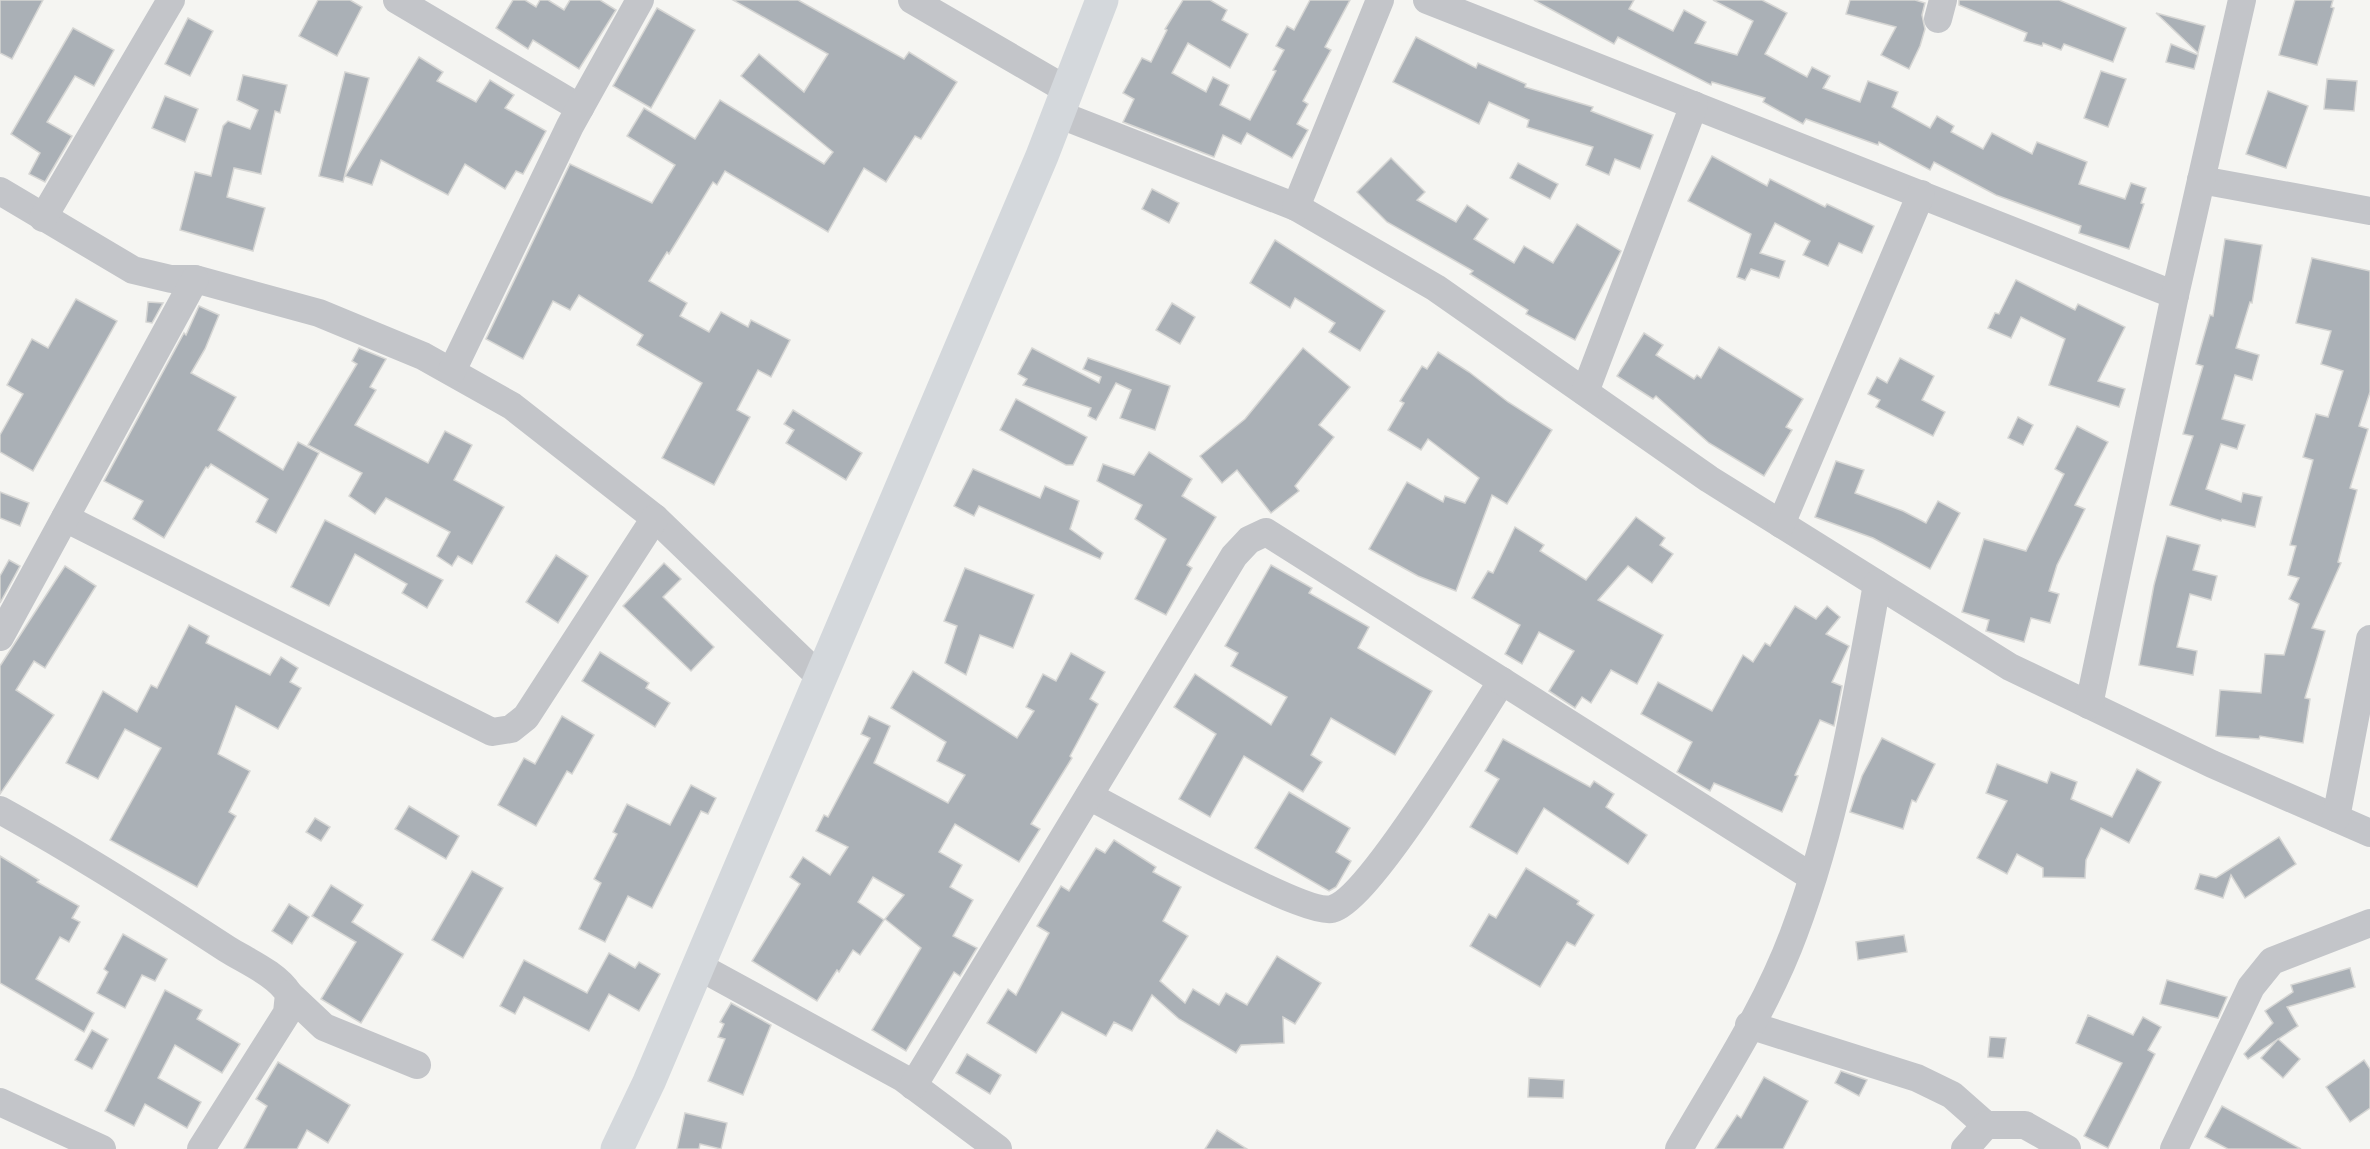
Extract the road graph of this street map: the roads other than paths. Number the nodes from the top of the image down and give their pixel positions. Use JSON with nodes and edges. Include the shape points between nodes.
{"nodes":[{"id":1,"x":171,"y":0,"type":"edge"},
{"id":2,"x":397,"y":0,"type":"edge"},
{"id":3,"x":640,"y":0,"type":"edge"},
{"id":4,"x":912,"y":0,"type":"edge"},
{"id":5,"x":1102,"y":0,"type":"edge"},
{"id":6,"x":1380,"y":0,"type":"edge"},
{"id":7,"x":1427,"y":0,"type":"edge"},
{"id":8,"x":2242,"y":0,"type":"edge"},
{"id":9,"x":1063,"y":102,"type":"junction"},
{"id":10,"x":1694,"y":105,"type":"junction"},
{"id":11,"x":580,"y":108,"type":"junction"},
{"id":12,"x":2201,"y":180,"type":"junction"},
{"id":13,"x":0,"y":191,"type":"edge"},
{"id":14,"x":1921,"y":194,"type":"junction"},
{"id":15,"x":1296,"y":207,"type":"junction"},
{"id":16,"x":2370,"y":211,"type":"edge"},
{"id":17,"x":43,"y":218,"type":"junction"},
{"id":18,"x":195,"y":279,"type":"junction"},
{"id":19,"x":2175,"y":295,"type":"junction"},
{"id":20,"x":452,"y":370,"type":"junction"},
{"id":21,"x":1585,"y":392,"type":"junction"},
{"id":22,"x":65,"y":518,"type":"junction"},
{"id":23,"x":655,"y":518,"type":"junction"},
{"id":24,"x":1781,"y":524,"type":"junction"},
{"id":25,"x":1877,"y":584,"type":"junction"},
{"id":26,"x":0,"y":637,"type":"edge"},
{"id":27,"x":2370,"y":639,"type":"edge"},
{"id":28,"x":821,"y":678,"type":"junction"},
{"id":29,"x":1502,"y":681,"type":"junction"},
{"id":30,"x":2089,"y":705,"type":"junction"},
{"id":31,"x":1089,"y":796,"type":"junction"},
{"id":32,"x":0,"y":810,"type":"edge"},
{"id":33,"x":2336,"y":818,"type":"junction"},
{"id":34,"x":2370,"y":833,"type":"edge"},
{"id":35,"x":1812,"y":877,"type":"junction"},
{"id":36,"x":2370,"y":923,"type":"edge"},
{"id":37,"x":698,"y":966,"type":"junction"},
{"id":38,"x":289,"y":994,"type":"junction"},
{"id":39,"x":1749,"y":1025,"type":"junction"},
{"id":40,"x":417,"y":1065,"type":"dead end"},
{"id":41,"x":913,"y":1086,"type":"junction"},
{"id":42,"x":0,"y":1102,"type":"edge"},
{"id":43,"x":1986,"y":1125,"type":"junction"},
{"id":44,"x":102,"y":1149,"type":"edge"},
{"id":45,"x":201,"y":1149,"type":"edge"},
{"id":46,"x":617,"y":1149,"type":"edge"},
{"id":47,"x":998,"y":1149,"type":"edge"},
{"id":48,"x":1679,"y":1149,"type":"edge"},
{"id":49,"x":1965,"y":1149,"type":"edge"},
{"id":50,"x":2067,"y":1149,"type":"edge"},
{"id":51,"x":2174,"y":1149,"type":"edge"}],
"edges":[{"from":1,"to":17,"type":"street"},
{"from":2,"to":11,"type":"street"},
{"from":3,"to":11,"type":"street"},
{"from":4,"to":9,"type":"street"},
{"from":5,"to":9,"type":"main road"},
{"from":6,"to":15,"type":"street"},
{"from":7,"to":10,"type":"street"},
{"from":8,"to":12,"type":"street"},
{"from":9,"to":15,"type":"street"},
{"from":9,"to":28,"type":"main road"},
{"from":10,"to":14,"type":"street"},
{"from":10,"to":21,"type":"street"},
{"from":11,"to":20,"type":"street"},
{"from":12,"to":16,"type":"street"},
{"from":12,"to":19,"type":"street"},
{"from":13,"to":17,"type":"street"},
{"from":14,"to":19,"type":"street"},
{"from":14,"to":24,"type":"street"},
{"from":15,"to":21,"type":"street","via":[[1436,288]]},
{"from":17,"to":18,"type":"street","via":[[133,270],[171,279]]},
{"from":18,"to":20,"type":"street","via":[[319,313]]},
{"from":18,"to":22,"type":"street"},
{"from":19,"to":30,"type":"street"},
{"from":20,"to":23,"type":"street","via":[[512,406]]},
{"from":21,"to":24,"type":"street"},
{"from":22,"to":23,"type":"street","via":[[492,732],[511,729],[526,717]]},
{"from":22,"to":26,"type":"street"},
{"from":23,"to":28,"type":"street"},
{"from":24,"to":25,"type":"street"},
{"from":25,"to":30,"type":"street","via":[[2010,667]]},
{"from":25,"to":35,"type":"street","via":[[1851,728]]},
{"from":27,"to":33,"type":"street"},
{"from":28,"to":37,"type":"main road"},
{"from":29,"to":31,"type":"street","via":[[1385,859],[1349,900],[1330,909],[1302,903]]},
{"from":29,"to":31,"type":"street","via":[[1266,532],[1250,540],[1234,556]]},
{"from":29,"to":35,"type":"street"},
{"from":30,"to":33,"type":"street"},
{"from":31,"to":41,"type":"street"},
{"from":32,"to":38,"type":"street","via":[[195,928],[275,980]]},
{"from":33,"to":34,"type":"street"},
{"from":35,"to":39,"type":"street","via":[[1774,982]]},
{"from":36,"to":51,"type":"street","via":[[2272,961],[2251,987]]},
{"from":37,"to":41,"type":"street"},
{"from":37,"to":46,"type":"main road"},
{"from":38,"to":40,"type":"street","via":[[324,1027]]},
{"from":38,"to":45,"type":"street","via":[[287,1013]]},
{"from":39,"to":43,"type":"street","via":[[1917,1078],[1952,1095]]},
{"from":39,"to":48,"type":"street"},
{"from":41,"to":47,"type":"street"},
{"from":42,"to":44,"type":"street"},
{"from":43,"to":49,"type":"street"},
{"from":43,"to":50,"type":"street","via":[[2025,1125]]}]}
